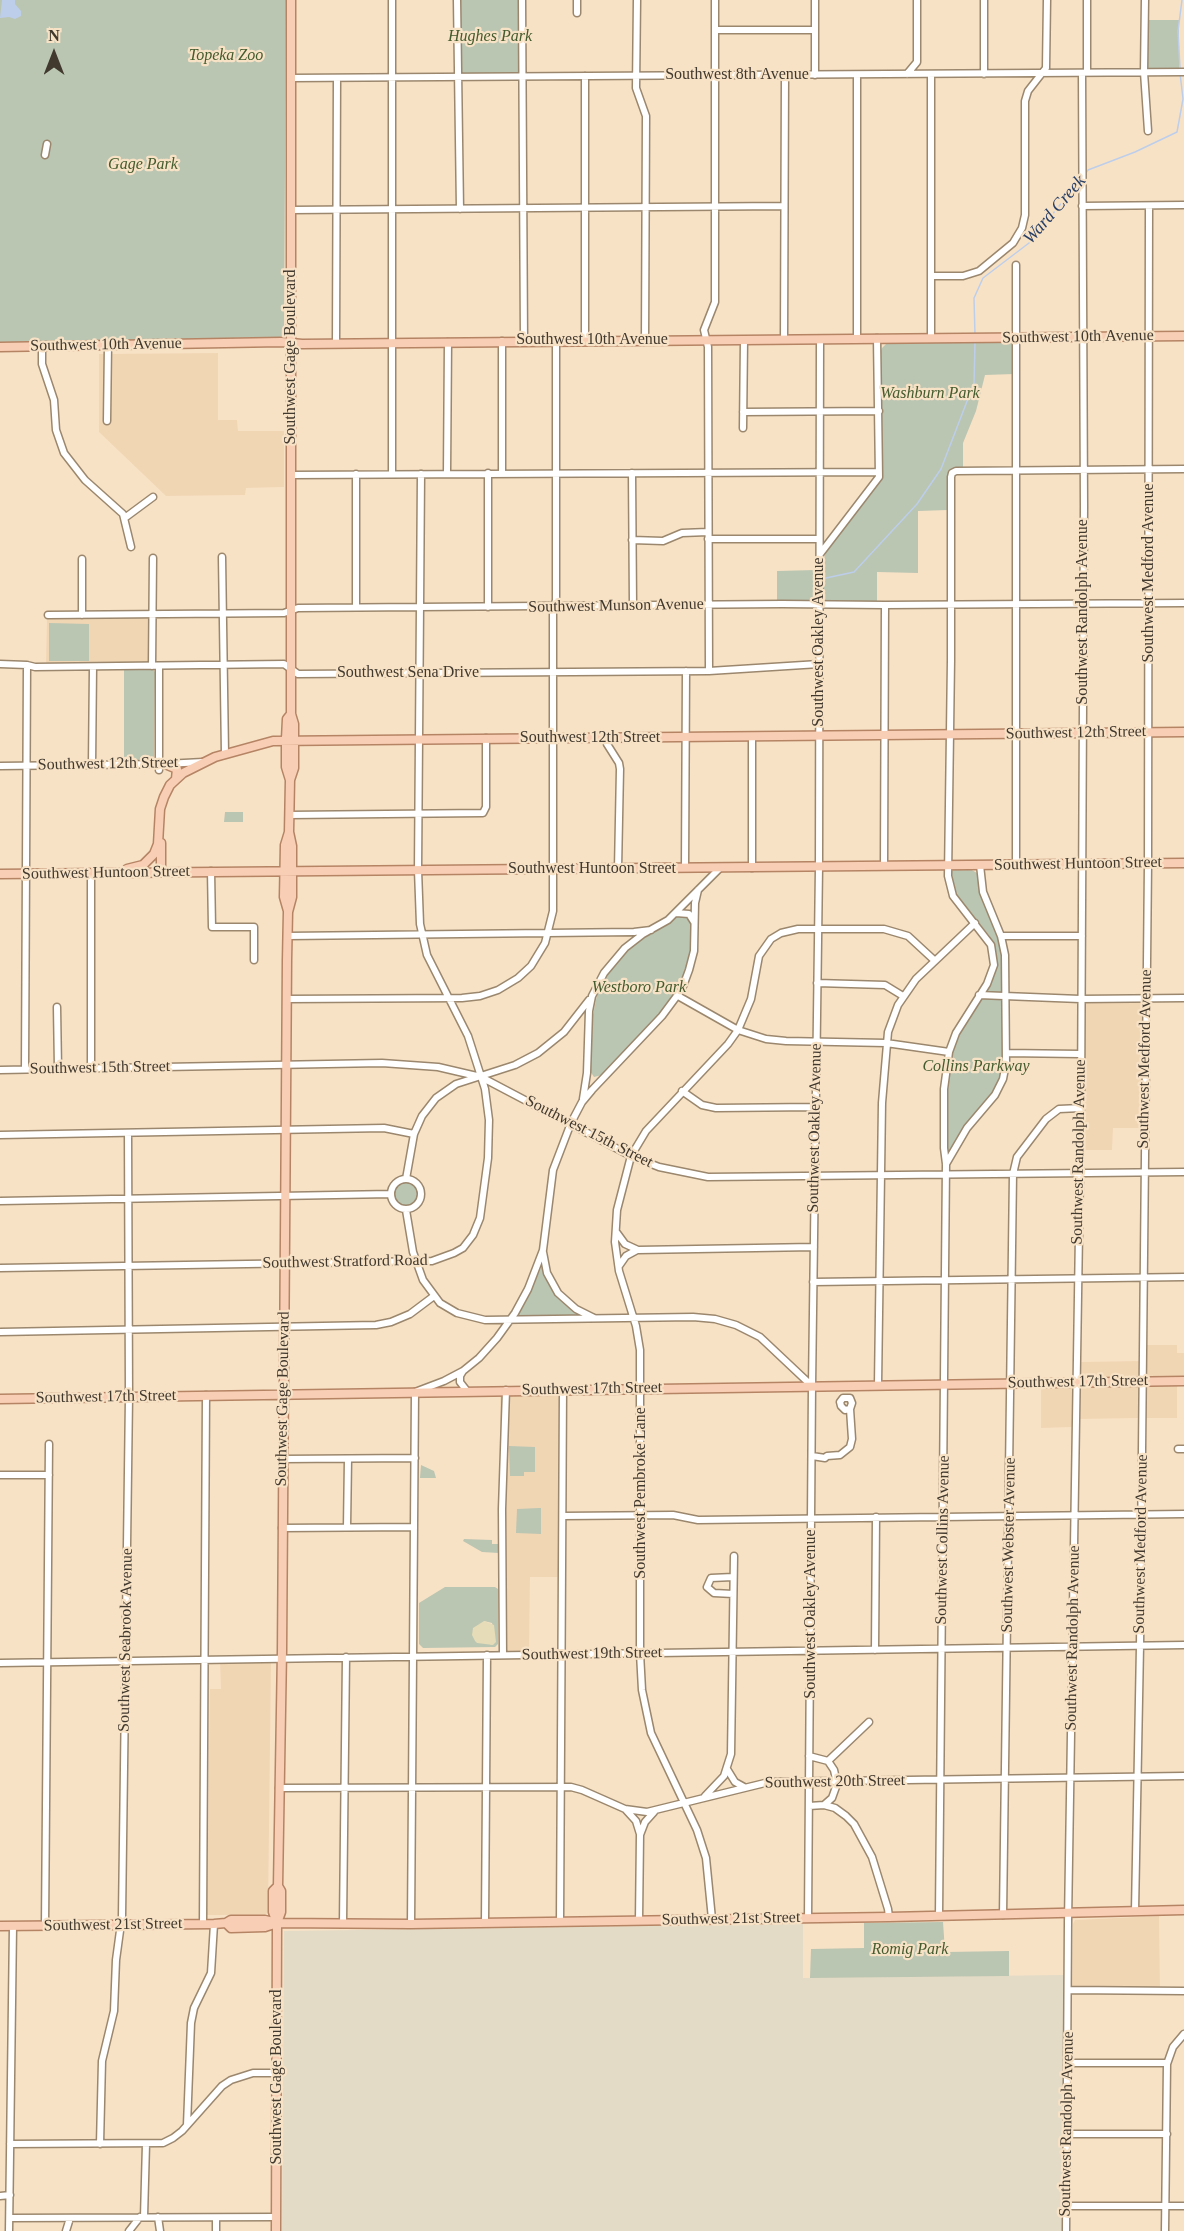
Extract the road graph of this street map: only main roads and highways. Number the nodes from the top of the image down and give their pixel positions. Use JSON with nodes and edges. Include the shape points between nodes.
{"nodes":[{"id":1,"x":291,"y":0,"type":"edge"},
{"id":2,"x":1184,"y":336,"type":"edge"},
{"id":3,"x":291,"y":343,"type":"junction"},
{"id":4,"x":0,"y":347,"type":"edge"},
{"id":5,"x":1184,"y":732,"type":"edge"},
{"id":6,"x":290,"y":739,"type":"junction"},
{"id":7,"x":161,"y":766,"type":"road end"},
{"id":8,"x":176,"y":780,"type":"junction"},
{"id":9,"x":159,"y":818,"type":"junction"},
{"id":10,"x":1184,"y":863,"type":"edge"},
{"id":11,"x":288,"y":871,"type":"junction"},
{"id":12,"x":161,"y":872,"type":"junction"},
{"id":13,"x":104,"y":873,"type":"junction"},
{"id":14,"x":0,"y":874,"type":"edge"},
{"id":15,"x":1184,"y":1381,"type":"edge"},
{"id":16,"x":284,"y":1394,"type":"junction"},
{"id":17,"x":0,"y":1399,"type":"edge"},
{"id":18,"x":1184,"y":1910,"type":"edge"},
{"id":19,"x":277,"y":1923,"type":"junction"},
{"id":20,"x":0,"y":1926,"type":"edge"},
{"id":21,"x":276,"y":2231,"type":"edge"}],
"edges":[{"from":1,"to":3,"type":"main road","name":"Southwest Gage Boulevard"},
{"from":2,"to":3,"type":"main road","name":"Southwest 10th Avenue"},
{"from":3,"to":4,"type":"main road","name":"Southwest 10th Avenue"},
{"from":3,"to":6,"type":"main road","name":"Southwest Gage Boulevard","via":[[291,714],[287,719]]},
{"from":5,"to":6,"type":"main road","name":"Southwest 12th Street"},
{"from":6,"to":8,"type":"main road","name":"Southwest 12th Street","via":[[225,754],[190,769]]},
{"from":6,"to":11,"type":"main road","name":"Southwest Gage Boulevard","via":[[286,767],[290,780],[292,846]]},
{"from":7,"to":8,"type":"main road","via":[[177,769]]},
{"from":8,"to":9,"type":"main road","via":[[164,797]]},
{"from":9,"to":12,"type":"main road"},
{"from":9,"to":13,"type":"main road","via":[[158,844],[151,858],[136,867]]},
{"from":10,"to":11,"type":"main road","name":"Southwest Huntoon Street"},
{"from":11,"to":12,"type":"main road","name":"Southwest Huntoon Street"},
{"from":11,"to":16,"type":"main road","name":"Southwest Gage Boulevard","via":[[292,897],[288,912]]},
{"from":12,"to":13,"type":"main road","name":"Southwest Huntoon Street"},
{"from":13,"to":14,"type":"main road","name":"Southwest Huntoon Street"},
{"from":15,"to":16,"type":"main road","name":"Southwest 17th Street"},
{"from":16,"to":17,"type":"main road","name":"Southwest 17th Street"},
{"from":16,"to":19,"type":"main road","name":"Southwest Gage Boulevard","via":[[278,1886],[273,1891]]},
{"from":18,"to":19,"type":"main road","name":"Southwest 21st Street","via":[[560,1922]]},
{"from":19,"to":20,"type":"main road","name":"Southwest 21st Street","via":[[231,1920],[214,1924]]},
{"from":19,"to":21,"type":"main road","name":"Southwest Gage Boulevard"}]}
